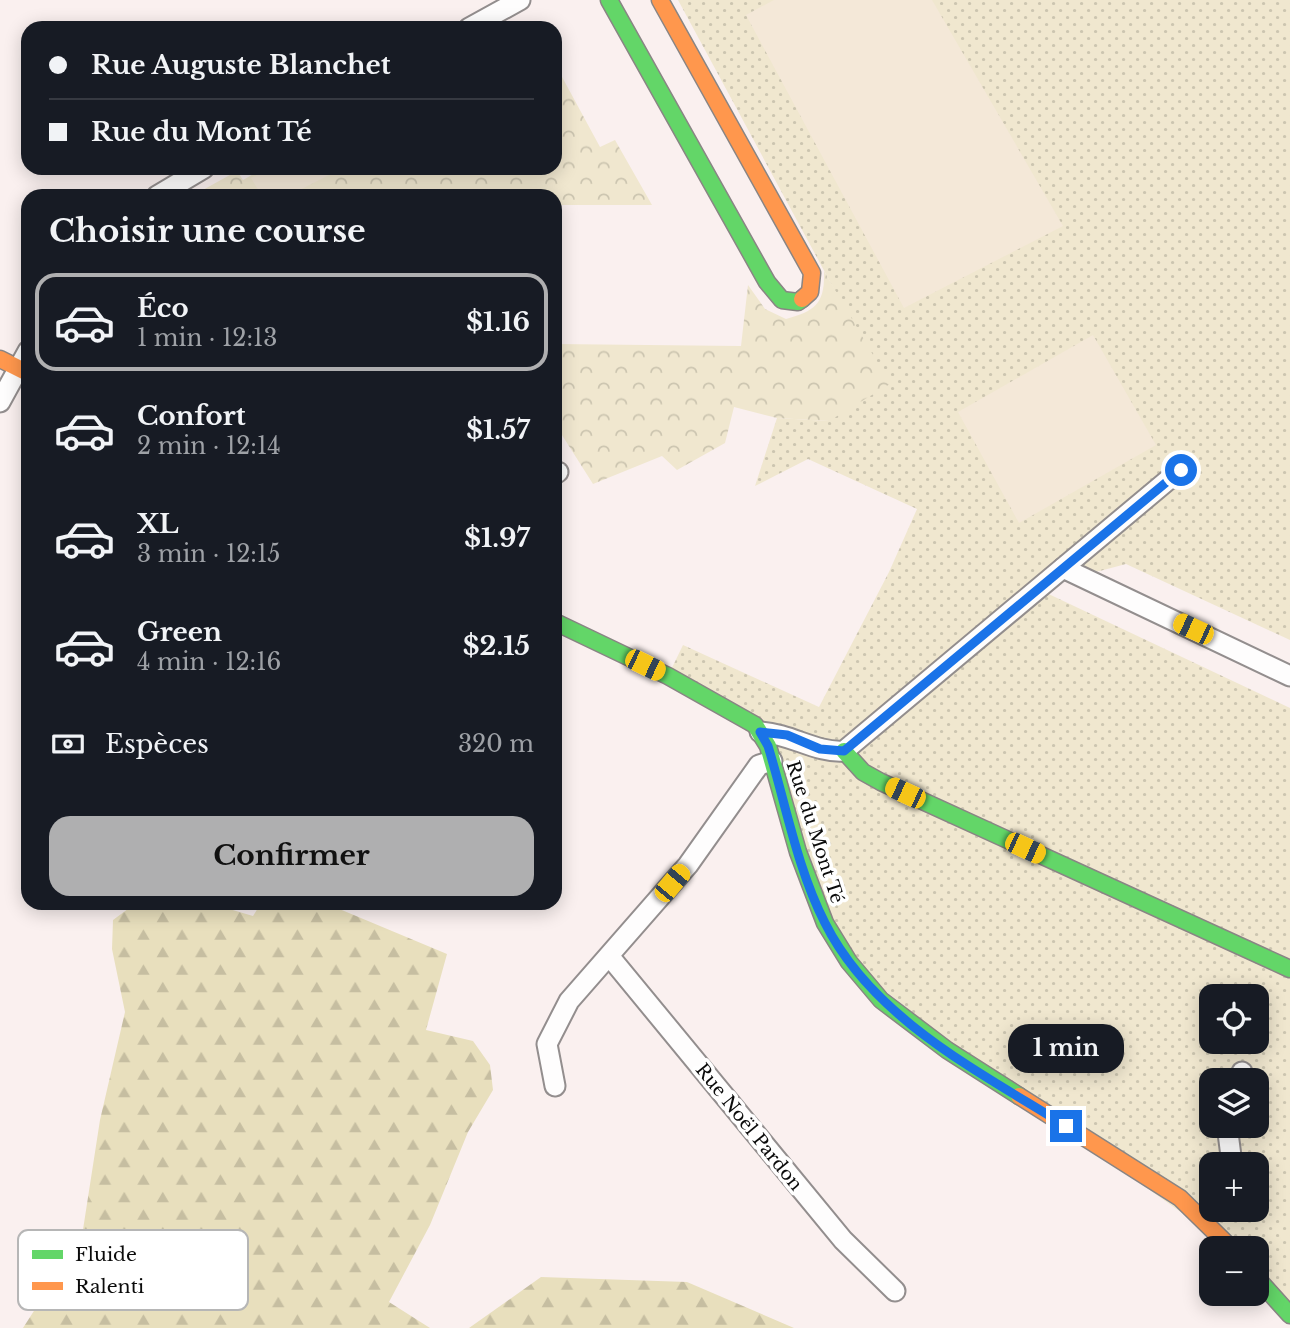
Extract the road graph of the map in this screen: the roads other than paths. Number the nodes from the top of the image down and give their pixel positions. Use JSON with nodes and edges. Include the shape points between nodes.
{"nodes":[{"id":1,"x":520,"y":0,"type":"edge"},
{"id":2,"x":609,"y":0,"type":"edge"},
{"id":3,"x":660,"y":0,"type":"edge"},
{"id":4,"x":481,"y":21,"type":"edge"},
{"id":5,"x":192,"y":175,"type":"edge"},
{"id":6,"x":169,"y":189,"type":"edge"},
{"id":7,"x":18,"y":363,"type":"edge"},
{"id":8,"x":0,"y":402,"type":"edge"},
{"id":9,"x":1181,"y":470,"type":"dead end"},
{"id":10,"x":1063,"y":568,"type":"junction"},
{"id":11,"x":562,"y":625,"type":"edge"},
{"id":12,"x":1290,"y":676,"type":"edge"},
{"id":13,"x":760,"y":732,"type":"junction"},
{"id":14,"x":844,"y":751,"type":"junction"},
{"id":15,"x":772,"y":761,"type":"junction"},
{"id":16,"x":610,"y":957,"type":"junction"},
{"id":17,"x":1290,"y":969,"type":"edge"},
{"id":18,"x":555,"y":1086,"type":"dead end"},
{"id":19,"x":1199,"y":1206,"type":"edge"},
{"id":20,"x":895,"y":1291,"type":"dead end"},
{"id":21,"x":1269,"y":1292,"type":"edge"},
{"id":22,"x":1290,"y":1315,"type":"edge"}],
"edges":[{"from":1,"to":4,"type":"street"},
{"from":2,"to":3,"type":"street","via":[[767,282],[782,300],[798,302],[810,292],[812,273]]},
{"from":5,"to":6,"type":"street"},
{"from":7,"to":8,"type":"street"},
{"from":9,"to":10,"type":"street"},
{"from":10,"to":12,"type":"street"},
{"from":10,"to":14,"type":"street"},
{"from":11,"to":13,"type":"street","via":[[730,708]]},
{"from":13,"to":14,"type":"street"},
{"from":13,"to":15,"type":"street","name":"Rue du Mont Té"},
{"from":14,"to":17,"type":"street","via":[[863,772],[881,782]]},
{"from":15,"to":16,"type":"street","via":[[759,765],[688,865]]},
{"from":15,"to":19,"type":"street","name":"Rue du Mont Té","via":[[798,852],[825,923],[849,962],[881,1000],[947,1050]]},
{"from":16,"to":18,"type":"street","via":[[569,1001],[547,1044]]},
{"from":16,"to":20,"type":"street","name":"Rue Noël Pardon","via":[[843,1240]]},
{"from":21,"to":22,"type":"street"}]}
